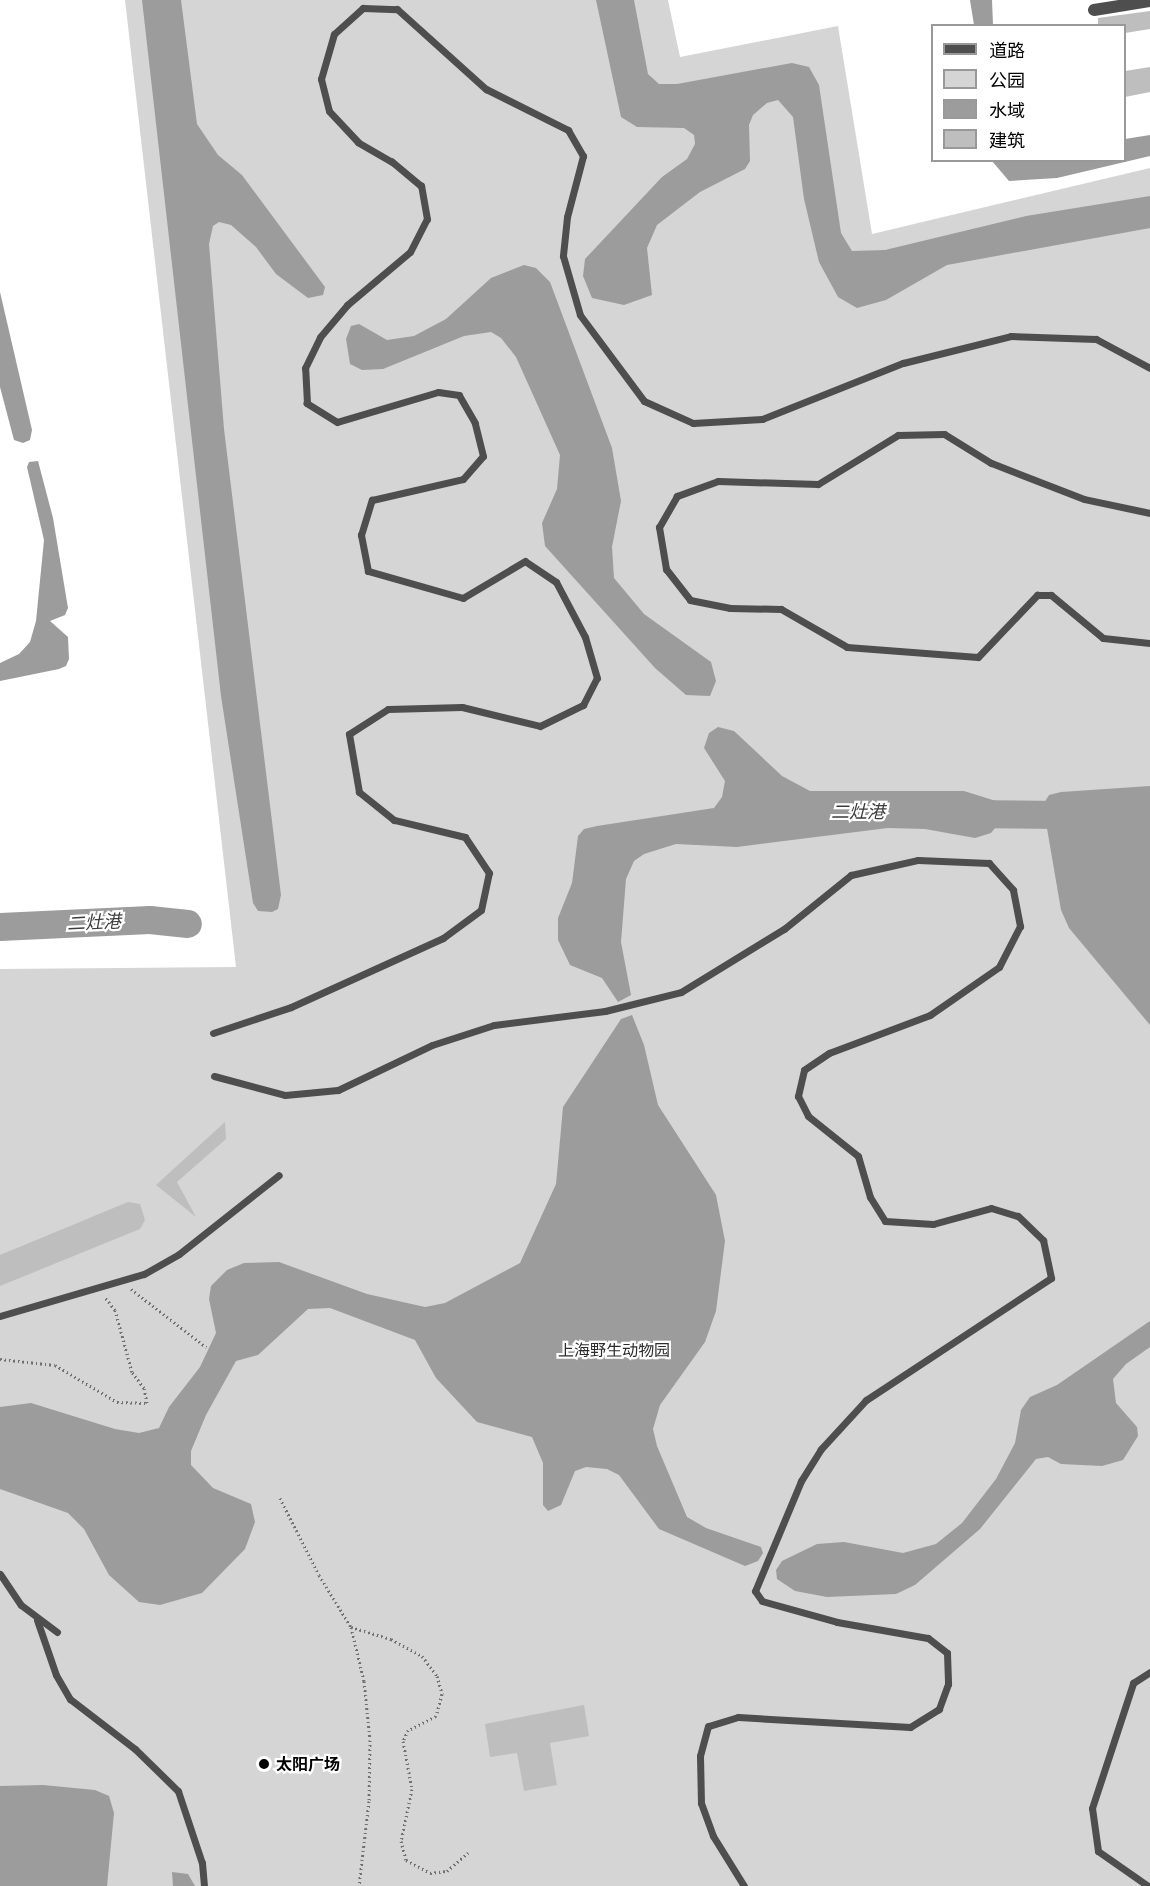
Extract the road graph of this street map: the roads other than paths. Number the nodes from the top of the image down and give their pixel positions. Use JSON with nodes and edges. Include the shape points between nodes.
{"nodes":[{"id":1,"x":1150,"y":1,"type":"edge"},
{"id":2,"x":1094,"y":10,"type":"dead end"},
{"id":3,"x":1150,"y":368,"type":"edge"},
{"id":4,"x":1150,"y":513,"type":"edge"},
{"id":5,"x":1150,"y":643,"type":"edge"},
{"id":6,"x":213,"y":1034,"type":"dead end"},
{"id":7,"x":214,"y":1076,"type":"dead end"},
{"id":8,"x":279,"y":1175,"type":"dead end"},
{"id":9,"x":0,"y":1316,"type":"edge"},
{"id":10,"x":0,"y":1574,"type":"edge"},
{"id":11,"x":37,"y":1620,"type":"junction"},
{"id":12,"x":57,"y":1632,"type":"dead end"},
{"id":13,"x":1150,"y":1672,"type":"edge"},
{"id":14,"x":204,"y":1886,"type":"edge"},
{"id":15,"x":744,"y":1886,"type":"edge"},
{"id":16,"x":1148,"y":1886,"type":"edge"}],
"edges":[{"from":1,"to":2,"type":"street"},
{"from":3,"to":6,"type":"lane","via":[[1096,339],[1011,336],[903,363],[762,418],[693,423],[683,419],[644,401],[580,315],[563,256],[567,217],[583,156],[568,130],[486,89],[397,9],[363,8],[334,34],[321,79],[329,111],[358,142],[392,162],[421,186],[427,219],[410,252],[347,304],[320,338],[304,368],[307,403],[337,422],[438,392],[459,395],[475,423],[483,456],[463,479],[372,500],[361,535],[368,571],[463,598],[525,561],[556,582],[585,637],[597,678],[583,705],[540,726],[462,707],[388,709],[349,734],[359,792],[394,820],[465,837],[489,873],[482,909],[443,938],[291,1007]]},
{"from":4,"to":5,"type":"lane","via":[[1084,498],[1022,475],[992,463],[944,434],[898,435],[818,484],[718,481],[678,496],[659,527],[666,569],[690,600],[730,608],[782,609],[847,647],[978,657],[1037,595],[1051,595],[1103,638]]},
{"from":7,"to":15,"type":"lane","via":[[285,1095],[338,1090],[432,1045],[494,1024],[605,1011],[681,992],[784,929],[851,875],[918,860],[989,863],[1013,890],[1020,926],[999,967],[930,1015],[828,1053],[804,1070],[798,1096],[808,1116],[858,1156],[870,1197],[885,1221],[933,1224],[991,1208],[1018,1216],[1043,1240],[1051,1278],[866,1400],[821,1449],[801,1480],[755,1591],[762,1601],[837,1623],[928,1638],[947,1653],[948,1684],[939,1709],[910,1727],[738,1717],[708,1726],[700,1756],[701,1803],[713,1836]]},
{"from":8,"to":9,"type":"lane","via":[[179,1254],[122,1282]]},
{"from":10,"to":11,"type":"lane","via":[[5,1586]]},
{"from":11,"to":12,"type":"lane"},
{"from":11,"to":14,"type":"lane","via":[[53,1668],[70,1699],[135,1749],[178,1791],[202,1863]]},
{"from":13,"to":16,"type":"lane","via":[[1133,1683],[1092,1808],[1098,1851]]}]}
